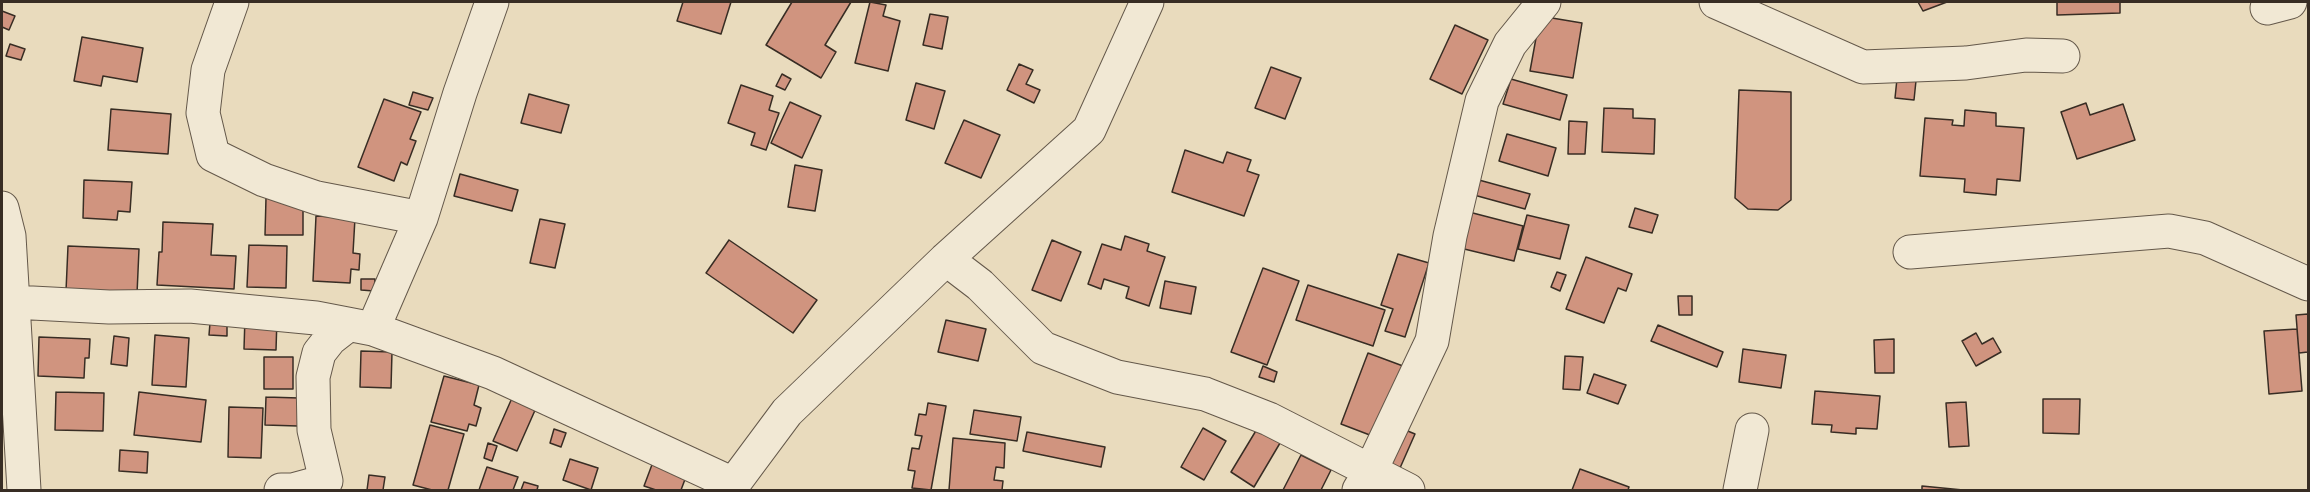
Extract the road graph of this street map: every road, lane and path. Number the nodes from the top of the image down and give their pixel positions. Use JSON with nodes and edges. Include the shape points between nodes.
{"nodes":[{"id":1,"x":232,"y":2,"type":"edge"},
{"id":2,"x":492,"y":2,"type":"edge"},
{"id":3,"x":1148,"y":2,"type":"edge"},
{"id":4,"x":1544,"y":2,"type":"edge"},
{"id":5,"x":1716,"y":2,"type":"edge"},
{"id":6,"x":2063,"y":56,"type":"dead end"},
{"id":7,"x":421,"y":218,"type":"junction"},
{"id":8,"x":4,"y":227,"type":"edge"},
{"id":9,"x":1910,"y":252,"type":"dead end"},
{"id":10,"x":946,"y":259,"type":"junction"},
{"id":11,"x":2308,"y":284,"type":"edge"},
{"id":12,"x":13,"y":302,"type":"junction"},
{"id":13,"x":360,"y":327,"type":"junction"},
{"id":14,"x":1752,"y":430,"type":"dead end"},
{"id":15,"x":1365,"y":481,"type":"edge"},
{"id":16,"x":731,"y":487,"type":"edge"},
{"id":17,"x":14,"y":490,"type":"edge"},
{"id":18,"x":25,"y":490,"type":"edge"},
{"id":19,"x":281,"y":490,"type":"edge"},
{"id":20,"x":1408,"y":490,"type":"edge"},
{"id":21,"x":1740,"y":490,"type":"edge"}],
"edges":[{"from":1,"to":7,"type":"street","via":[[208,70],[203,113],[213,155],[264,180],[317,198]]},
{"from":2,"to":7,"type":"street"},
{"from":3,"to":10,"type":"street","via":[[1089,130]]},
{"from":4,"to":15,"type":"street","via":[[1510,44],[1482,101],[1450,236],[1432,341]]},
{"from":5,"to":6,"type":"street","via":[[1863,68],[1966,63],[2026,55]]},
{"from":7,"to":13,"type":"street"},
{"from":8,"to":12,"type":"street"},
{"from":9,"to":11,"type":"street","via":[[2169,231],[2205,238]]},
{"from":10,"to":15,"type":"street","via":[[980,285],[1043,348],[1117,377],[1205,394],[1269,419]]},
{"from":10,"to":16,"type":"street","via":[[788,412]]},
{"from":12,"to":13,"type":"street","via":[[109,308],[190,306],[316,318]]},
{"from":12,"to":18,"type":"street"},
{"from":13,"to":16,"type":"street","via":[[493,373]]},
{"from":13,"to":19,"type":"street","via":[[330,339],[319,353],[313,377],[314,430],[326,481]]},
{"from":14,"to":21,"type":"street"},
{"from":15,"to":20,"type":"street"},
{"from":17,"to":18,"type":"street"}]}
